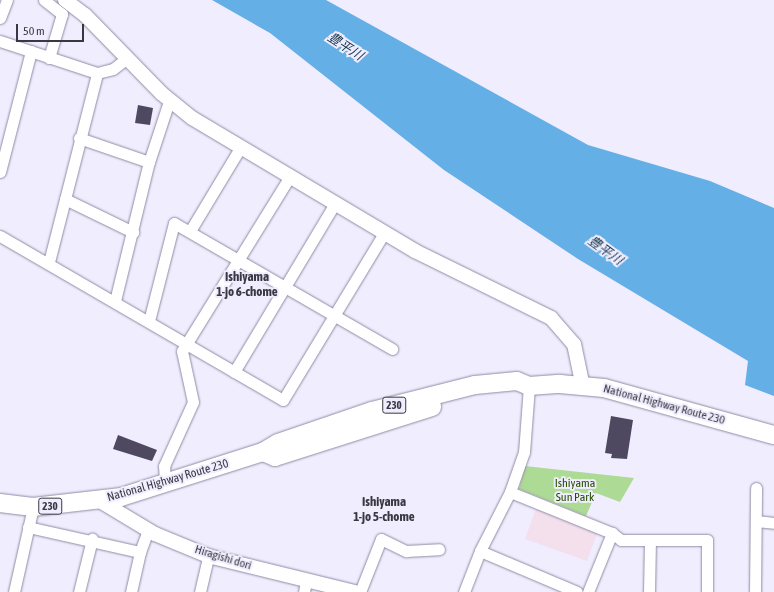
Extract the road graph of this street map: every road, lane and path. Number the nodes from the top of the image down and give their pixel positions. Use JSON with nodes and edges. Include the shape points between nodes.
{"nodes":[{"id":1,"x":7,"y":0,"type":"edge"},
{"id":2,"x":44,"y":0,"type":"edge"},
{"id":3,"x":65,"y":0,"type":"edge"},
{"id":4,"x":0,"y":18,"type":"edge"},
{"id":5,"x":0,"y":41,"type":"edge"},
{"id":6,"x":31,"y":51,"type":"junction"},
{"id":7,"x":49,"y":58,"type":"junction"},
{"id":8,"x":126,"y":59,"type":"junction"},
{"id":9,"x":97,"y":73,"type":"junction"},
{"id":10,"x":169,"y":101,"type":"junction"},
{"id":11,"x":79,"y":138,"type":"junction"},
{"id":12,"x":4,"y":140,"type":"edge"},
{"id":13,"x":240,"y":148,"type":"junction"},
{"id":14,"x":149,"y":162,"type":"junction"},
{"id":15,"x":0,"y":172,"type":"edge"},
{"id":16,"x":289,"y":178,"type":"junction"},
{"id":17,"x":65,"y":199,"type":"junction"},
{"id":18,"x":335,"y":203,"type":"junction"},
{"id":19,"x":190,"y":231,"type":"junction"},
{"id":20,"x":134,"y":232,"type":"junction"},
{"id":21,"x":384,"y":233,"type":"junction"},
{"id":22,"x":0,"y":236,"type":"edge"},
{"id":23,"x":237,"y":260,"type":"junction"},
{"id":24,"x":49,"y":262,"type":"junction"},
{"id":25,"x":285,"y":287,"type":"junction"},
{"id":26,"x":115,"y":301,"type":"junction"},
{"id":27,"x":335,"y":316,"type":"junction"},
{"id":28,"x":149,"y":321,"type":"junction"},
{"id":29,"x":186,"y":343,"type":"junction"},
{"id":30,"x":392,"y":349,"type":"dead end"},
{"id":31,"x":234,"y":372,"type":"junction"},
{"id":32,"x":529,"y":386,"type":"junction"},
{"id":33,"x":584,"y":387,"type":"junction"},
{"id":34,"x":774,"y":434,"type":"edge"},
{"id":35,"x":165,"y":483,"type":"junction"},
{"id":36,"x":756,"y":488,"type":"dead end"},
{"id":37,"x":510,"y":492,"type":"junction"},
{"id":38,"x":100,"y":501,"type":"junction"},
{"id":39,"x":0,"y":503,"type":"edge"},
{"id":40,"x":33,"y":507,"type":"junction"},
{"id":41,"x":756,"y":521,"type":"junction"},
{"id":42,"x":774,"y":523,"type":"edge"},
{"id":43,"x":28,"y":527,"type":"junction"},
{"id":44,"x":148,"y":530,"type":"junction"},
{"id":45,"x":612,"y":533,"type":"junction"},
{"id":46,"x":92,"y":539,"type":"junction"},
{"id":47,"x":650,"y":540,"type":"junction"},
{"id":48,"x":439,"y":549,"type":"dead end"},
{"id":49,"x":480,"y":551,"type":"junction"},
{"id":50,"x":140,"y":552,"type":"junction"},
{"id":51,"x":208,"y":556,"type":"junction"},
{"id":52,"x":305,"y":586,"type":"edge"},
{"id":53,"x":14,"y":592,"type":"edge"},
{"id":54,"x":79,"y":592,"type":"edge"},
{"id":55,"x":131,"y":592,"type":"edge"},
{"id":56,"x":200,"y":592,"type":"edge"},
{"id":57,"x":355,"y":592,"type":"edge"},
{"id":58,"x":360,"y":592,"type":"edge"},
{"id":59,"x":464,"y":592,"type":"edge"},
{"id":60,"x":577,"y":592,"type":"edge"},
{"id":61,"x":588,"y":592,"type":"edge"},
{"id":62,"x":649,"y":592,"type":"edge"},
{"id":63,"x":707,"y":592,"type":"edge"},
{"id":64,"x":755,"y":592,"type":"edge"}],
"edges":[{"from":1,"to":4,"type":"street"},
{"from":2,"to":7,"type":"street","via":[[62,14]]},
{"from":3,"to":8,"type":"street","via":[[85,15]]},
{"from":5,"to":6,"type":"street"},
{"from":6,"to":7,"type":"street"},
{"from":6,"to":12,"type":"street"},
{"from":7,"to":9,"type":"street"},
{"from":8,"to":9,"type":"street","via":[[113,69]]},
{"from":8,"to":10,"type":"street"},
{"from":9,"to":11,"type":"street"},
{"from":10,"to":13,"type":"street"},
{"from":10,"to":14,"type":"street"},
{"from":11,"to":14,"type":"street"},
{"from":11,"to":17,"type":"street"},
{"from":12,"to":15,"type":"street"},
{"from":13,"to":16,"type":"street"},
{"from":13,"to":19,"type":"street"},
{"from":14,"to":20,"type":"street"},
{"from":16,"to":18,"type":"street"},
{"from":16,"to":23,"type":"street"},
{"from":17,"to":20,"type":"street"},
{"from":17,"to":24,"type":"street"},
{"from":18,"to":21,"type":"street"},
{"from":18,"to":25,"type":"street"},
{"from":19,"to":23,"type":"street"},
{"from":19,"to":28,"type":"street","via":[[174,224]]},
{"from":20,"to":26,"type":"street"},
{"from":21,"to":27,"type":"street"},
{"from":21,"to":33,"type":"street","via":[[551,318],[574,344]]},
{"from":22,"to":24,"type":"street"},
{"from":23,"to":25,"type":"street"},
{"from":23,"to":29,"type":"street"},
{"from":24,"to":26,"type":"street"},
{"from":25,"to":27,"type":"street"},
{"from":25,"to":31,"type":"street"},
{"from":26,"to":28,"type":"street"},
{"from":27,"to":30,"type":"street"},
{"from":27,"to":31,"type":"street","via":[[283,400]]},
{"from":28,"to":29,"type":"street"},
{"from":29,"to":31,"type":"street"},
{"from":29,"to":35,"type":"street","via":[[182,351],[193,402],[164,466]]},
{"from":32,"to":33,"type":"highway","name":"National Highway Route 230","number":"230"},
{"from":32,"to":35,"type":"highway","name":"National Highway Route 230","number":"230","via":[[517,381],[432,395],[285,440],[263,452]]},
{"from":32,"to":37,"type":"street","via":[[524,452]]},
{"from":33,"to":34,"type":"highway","name":"National Highway Route 230","number":"230","via":[[604,388]]},
{"from":35,"to":38,"type":"highway","name":"National Highway Route 230","number":"230"},
{"from":36,"to":41,"type":"street"},
{"from":37,"to":45,"type":"street"},
{"from":37,"to":49,"type":"street"},
{"from":38,"to":40,"type":"highway","name":"National Highway Route 230","number":"230"},
{"from":38,"to":44,"type":"street","name":"Hiragishi dori"},
{"from":39,"to":40,"type":"highway","name":"National Highway Route 230","number":"230"},
{"from":40,"to":43,"type":"street"},
{"from":41,"to":42,"type":"street"},
{"from":41,"to":64,"type":"street"},
{"from":43,"to":46,"type":"street"},
{"from":43,"to":53,"type":"street"},
{"from":44,"to":50,"type":"street"},
{"from":44,"to":51,"type":"street","name":"Hiragishi dori"},
{"from":45,"to":47,"type":"street","via":[[621,540]]},
{"from":45,"to":61,"type":"street"},
{"from":46,"to":50,"type":"street"},
{"from":46,"to":54,"type":"street"},
{"from":47,"to":62,"type":"street"},
{"from":47,"to":63,"type":"street","via":[[707,540]]},
{"from":48,"to":58,"type":"street","via":[[406,552],[381,539]]},
{"from":49,"to":59,"type":"street"},
{"from":49,"to":60,"type":"street"},
{"from":50,"to":55,"type":"street"},
{"from":51,"to":52,"type":"street","name":"Hiragishi dori"},
{"from":51,"to":56,"type":"street"},
{"from":52,"to":57,"type":"street","name":"Hiragishi dori"}]}
